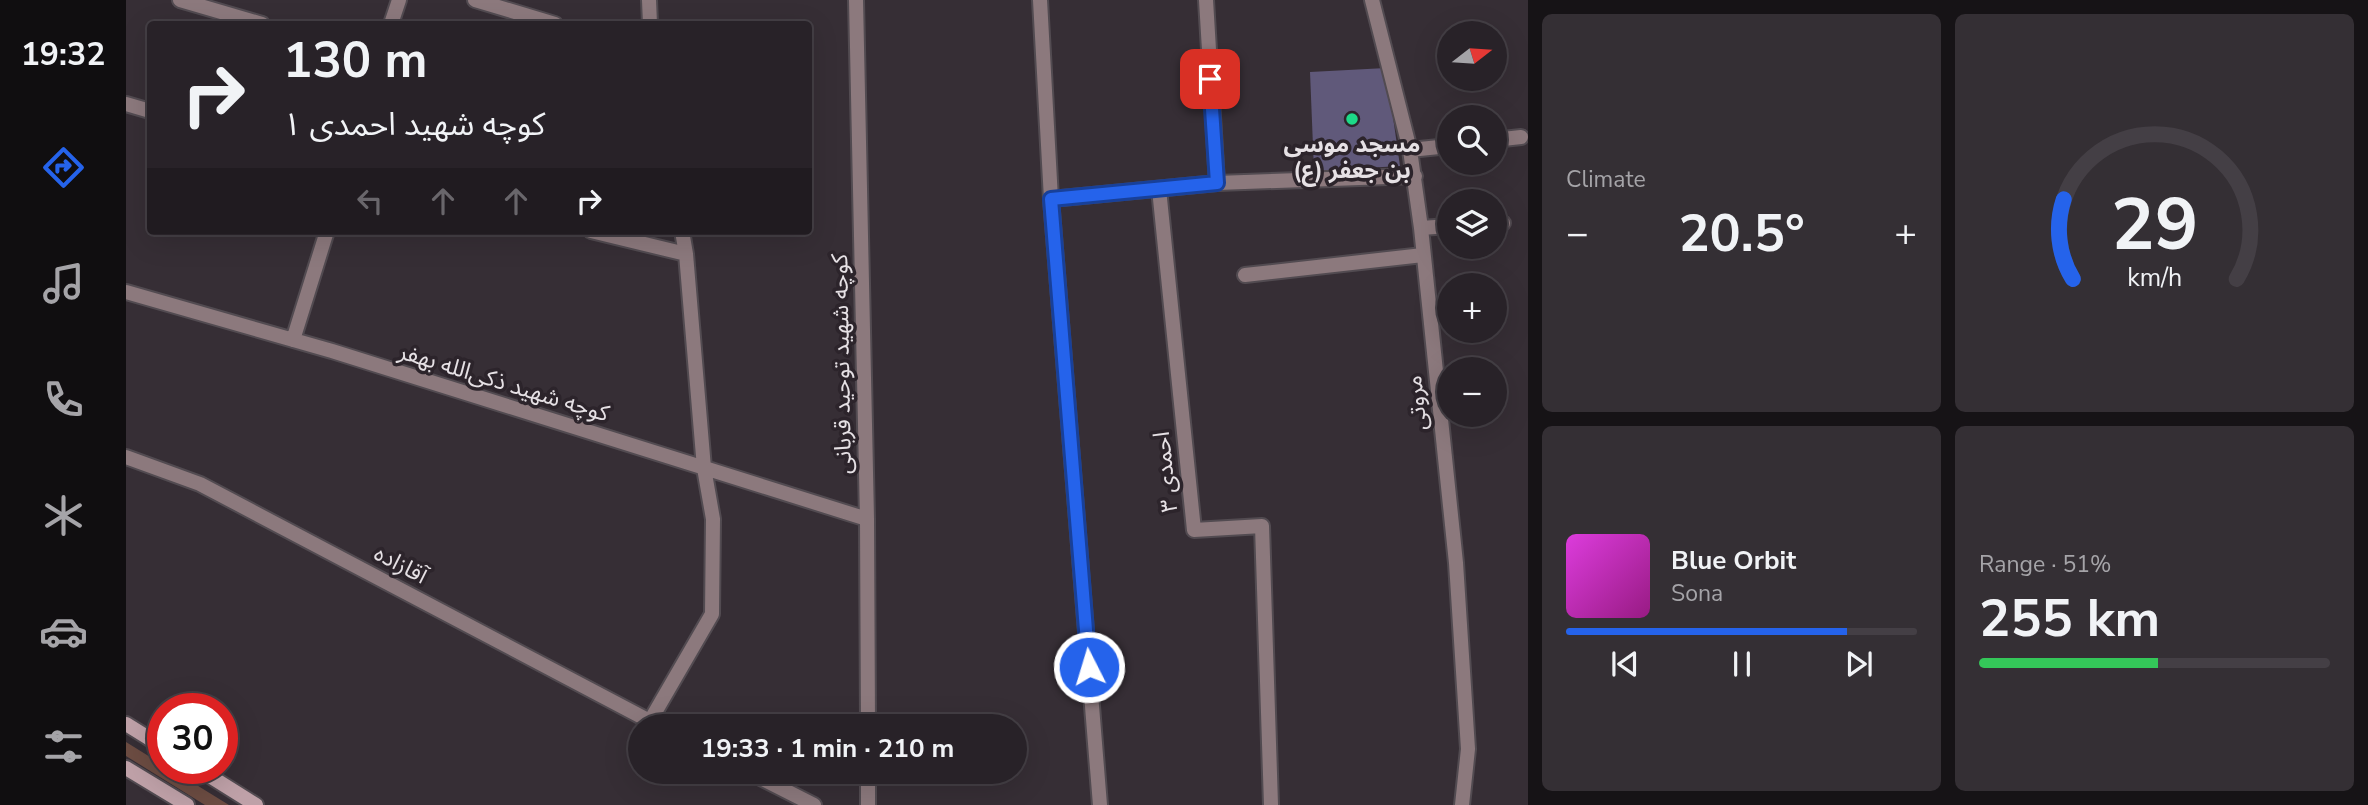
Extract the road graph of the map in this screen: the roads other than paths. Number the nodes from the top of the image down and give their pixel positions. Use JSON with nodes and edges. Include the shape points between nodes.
{"nodes":[{"id":1,"x":180,"y":0,"type":"edge"},
{"id":2,"x":399,"y":0,"type":"edge"},
{"id":3,"x":475,"y":0,"type":"edge"},
{"id":4,"x":649,"y":0,"type":"edge"},
{"id":5,"x":856,"y":0,"type":"edge"},
{"id":6,"x":1040,"y":0,"type":"edge"},
{"id":7,"x":1206,"y":0,"type":"edge"},
{"id":8,"x":1372,"y":0,"type":"edge"},
{"id":9,"x":252,"y":21,"type":"edge"},
{"id":10,"x":392,"y":21,"type":"edge"},
{"id":11,"x":545,"y":21,"type":"edge"},
{"id":12,"x":650,"y":21,"type":"edge"},
{"id":13,"x":126,"y":104,"type":"edge"},
{"id":14,"x":147,"y":110,"type":"edge"},
{"id":15,"x":1521,"y":137,"type":"dead end"},
{"id":16,"x":1507,"y":139,"type":"edge"},
{"id":17,"x":1437,"y":147,"type":"edge"},
{"id":18,"x":1410,"y":150,"type":"junction"},
{"id":19,"x":1415,"y":176,"type":"junction"},
{"id":20,"x":1217,"y":183,"type":"junction"},
{"id":21,"x":1159,"y":189,"type":"junction"},
{"id":22,"x":1051,"y":199,"type":"junction"},
{"id":23,"x":1437,"y":227,"type":"edge"},
{"id":24,"x":1422,"y":228,"type":"junction"},
{"id":25,"x":326,"y":235,"type":"edge"},
{"id":26,"x":608,"y":235,"type":"edge"},
{"id":27,"x":683,"y":235,"type":"edge"},
{"id":28,"x":686,"y":254,"type":"junction"},
{"id":29,"x":1423,"y":255,"type":"junction"},
{"id":30,"x":1245,"y":275,"type":"dead end"},
{"id":31,"x":126,"y":292,"type":"edge"},
{"id":32,"x":293,"y":340,"type":"junction"},
{"id":33,"x":126,"y":457,"type":"edge"},
{"id":34,"x":704,"y":468,"type":"junction"},
{"id":35,"x":867,"y":519,"type":"junction"},
{"id":36,"x":636,"y":714,"type":"edge"},
{"id":37,"x":660,"y":714,"type":"edge"},
{"id":38,"x":868,"y":714,"type":"edge"},
{"id":39,"x":126,"y":724,"type":"edge"},
{"id":40,"x":147,"y":737,"type":"edge"},
{"id":41,"x":126,"y":768,"type":"edge"},
{"id":42,"x":223,"y":784,"type":"edge"},
{"id":43,"x":773,"y":784,"type":"edge"},
{"id":44,"x":868,"y":784,"type":"edge"},
{"id":45,"x":187,"y":805,"type":"edge"},
{"id":46,"x":256,"y":805,"type":"edge"},
{"id":47,"x":814,"y":805,"type":"edge"},
{"id":48,"x":868,"y":805,"type":"edge"},
{"id":49,"x":1100,"y":805,"type":"edge"},
{"id":50,"x":1271,"y":805,"type":"edge"},
{"id":51,"x":1462,"y":805,"type":"edge"}],
"edges":[{"from":1,"to":9,"type":"street"},
{"from":2,"to":10,"type":"street"},
{"from":3,"to":11,"type":"street"},
{"from":4,"to":12,"type":"street"},
{"from":5,"to":35,"type":"street","name":"کوچه شهید توحید قربانی"},
{"from":6,"to":22,"type":"street"},
{"from":7,"to":20,"type":"street"},
{"from":8,"to":18,"type":"street","name":"مروتی"},
{"from":13,"to":14,"type":"street"},
{"from":15,"to":16,"type":"street"},
{"from":17,"to":18,"type":"street"},
{"from":18,"to":19,"type":"street","name":"مروتی"},
{"from":19,"to":20,"type":"street"},
{"from":19,"to":24,"type":"street","name":"مروتی"},
{"from":20,"to":21,"type":"street"},
{"from":21,"to":22,"type":"street"},
{"from":21,"to":50,"type":"street","name":"احمدی ۳","via":[[1194,530],[1262,526]]},
{"from":22,"to":49,"type":"street"},
{"from":23,"to":24,"type":"street"},
{"from":24,"to":29,"type":"street","name":"مروتی"},
{"from":25,"to":32,"type":"street"},
{"from":26,"to":28,"type":"street"},
{"from":27,"to":28,"type":"street","name":"آقازاده"},
{"from":28,"to":34,"type":"street","name":"آقازاده"},
{"from":29,"to":30,"type":"street"},
{"from":29,"to":51,"type":"street","name":"مروتی","via":[[1456,563],[1468,749]]},
{"from":31,"to":32,"type":"street","name":"کوچه شهید ذکی‌الله بهفر"},
{"from":32,"to":34,"type":"street","name":"کوچه شهید ذکی‌الله بهفر"},
{"from":33,"to":36,"type":"street","name":"آقازاده","via":[[200,484]]},
{"from":34,"to":35,"type":"street","name":"کوچه شهید ذکی‌الله بهفر"},
{"from":34,"to":37,"type":"street","name":"آقازاده","via":[[713,519],[712,614]]},
{"from":35,"to":38,"type":"street","name":"کوچه شهید توحید قربانی"},
{"from":39,"to":40,"type":"main road"},
{"from":41,"to":45,"type":"main road"},
{"from":42,"to":46,"type":"main road"},
{"from":43,"to":47,"type":"street"},
{"from":44,"to":48,"type":"street"}]}
